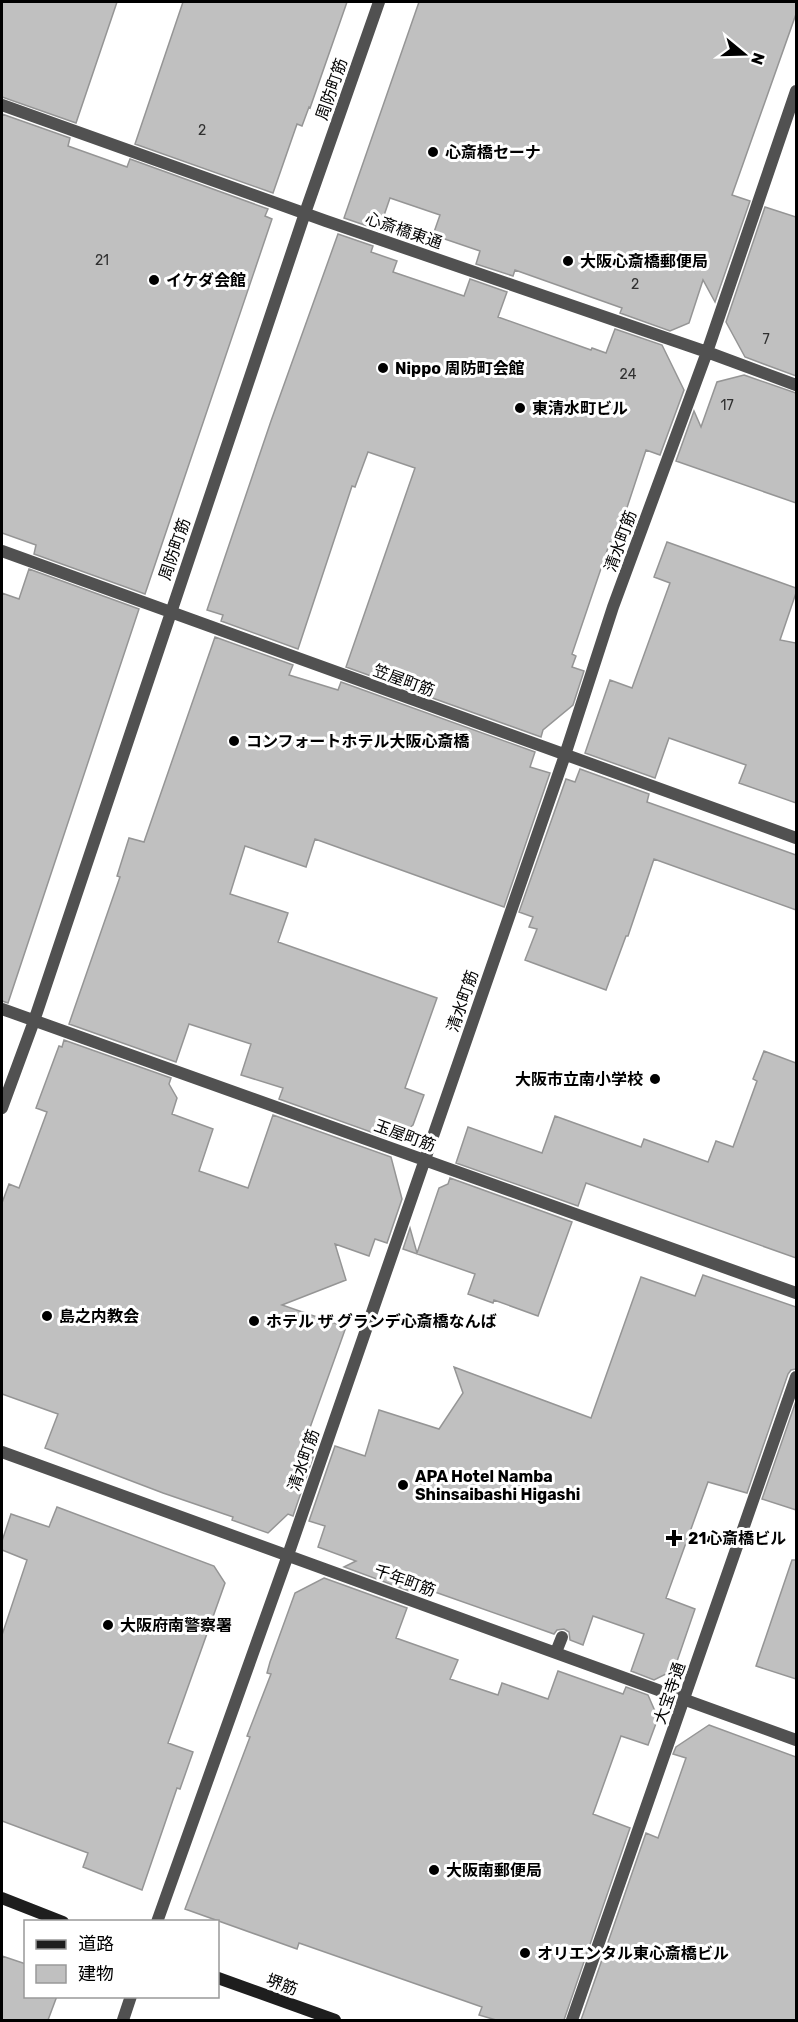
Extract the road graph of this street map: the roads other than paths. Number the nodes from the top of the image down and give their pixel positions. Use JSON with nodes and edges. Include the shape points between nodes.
{"nodes":[{"id":1,"x":379,"y":2,"type":"edge"},
{"id":2,"x":796,"y":91,"type":"edge"},
{"id":3,"x":2,"y":105,"type":"edge"},
{"id":4,"x":304,"y":213,"type":"junction"},
{"id":5,"x":707,"y":352,"type":"junction"},
{"id":6,"x":796,"y":385,"type":"edge"},
{"id":7,"x":2,"y":551,"type":"edge"},
{"id":8,"x":170,"y":612,"type":"junction"},
{"id":9,"x":565,"y":755,"type":"junction"},
{"id":10,"x":796,"y":838,"type":"edge"},
{"id":11,"x":2,"y":1009,"type":"edge"},
{"id":12,"x":34,"y":1021,"type":"junction"},
{"id":13,"x":2,"y":1108,"type":"edge"},
{"id":14,"x":425,"y":1159,"type":"junction"},
{"id":15,"x":796,"y":1293,"type":"edge"},
{"id":16,"x":796,"y":1377,"type":"edge"},
{"id":17,"x":2,"y":1452,"type":"edge"},
{"id":18,"x":288,"y":1554,"type":"junction"},
{"id":19,"x":562,"y":1637,"type":"dead end"},
{"id":20,"x":556,"y":1652,"type":"junction"},
{"id":21,"x":684,"y":1699,"type":"junction"},
{"id":22,"x":796,"y":1740,"type":"edge"},
{"id":23,"x":2,"y":1898,"type":"edge"},
{"id":24,"x":58,"y":1920,"type":"edge"},
{"id":25,"x":158,"y":1920,"type":"edge"},
{"id":26,"x":219,"y":1978,"type":"edge"},
{"id":27,"x":130,"y":1998,"type":"edge"},
{"id":28,"x":123,"y":2020,"type":"edge"},
{"id":29,"x":335,"y":2020,"type":"edge"},
{"id":30,"x":572,"y":2020,"type":"edge"}],
"edges":[{"from":1,"to":4,"type":"street","name":"周防町筋"},
{"from":2,"to":5,"type":"street","name":"清水町筋"},
{"from":3,"to":4,"type":"street","name":"心斎橋東通"},
{"from":4,"to":5,"type":"street","name":"心斎橋東通"},
{"from":4,"to":8,"type":"street","name":"周防町筋"},
{"from":5,"to":6,"type":"street","name":"心斎橋東通"},
{"from":5,"to":9,"type":"street","name":"清水町筋","via":[[613,607]]},
{"from":7,"to":8,"type":"street","name":"笠屋町筋"},
{"from":8,"to":9,"type":"street","name":"笠屋町筋"},
{"from":8,"to":12,"type":"street","name":"周防町筋"},
{"from":9,"to":10,"type":"street","name":"笠屋町筋"},
{"from":9,"to":14,"type":"street","name":"清水町筋"},
{"from":11,"to":12,"type":"street","name":"玉屋町筋"},
{"from":12,"to":13,"type":"street","name":"周防町筋"},
{"from":12,"to":14,"type":"street","name":"玉屋町筋"},
{"from":14,"to":15,"type":"street","name":"玉屋町筋"},
{"from":14,"to":18,"type":"street","name":"清水町筋"},
{"from":16,"to":21,"type":"street","name":"大宝寺通"},
{"from":17,"to":18,"type":"street","name":"千年町筋"},
{"from":18,"to":20,"type":"street","name":"千年町筋"},
{"from":18,"to":25,"type":"street","name":"清水町筋"},
{"from":19,"to":20,"type":"street"},
{"from":20,"to":21,"type":"street","name":"千年町筋"},
{"from":21,"to":22,"type":"street","name":"千年町筋"},
{"from":21,"to":30,"type":"street","name":"大宝寺通"},
{"from":23,"to":24,"type":"main road"},
{"from":26,"to":29,"type":"main road","name":"堺筋"},
{"from":27,"to":28,"type":"street"}]}
